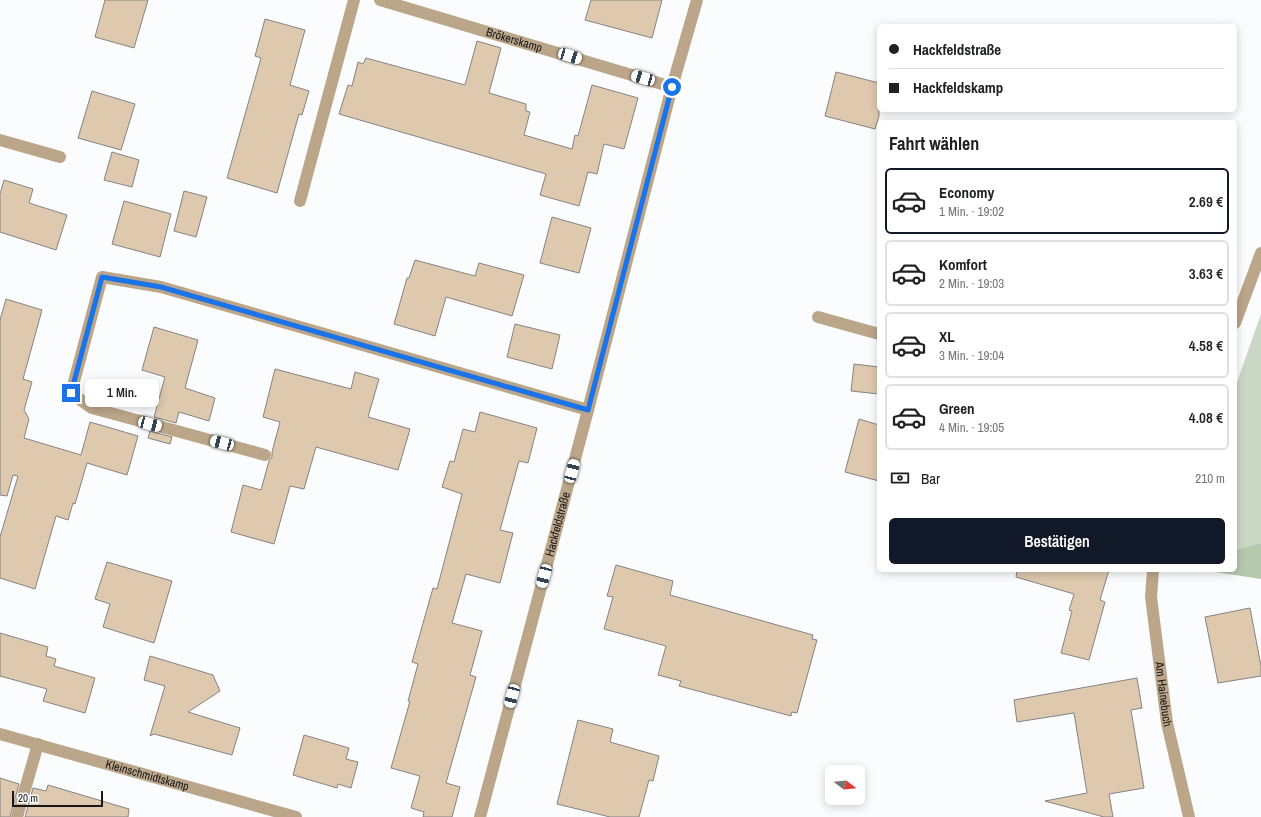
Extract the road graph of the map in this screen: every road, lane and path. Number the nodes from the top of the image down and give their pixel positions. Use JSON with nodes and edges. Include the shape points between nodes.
{"nodes":[{"id":1,"x":354,"y":0,"type":"edge"},
{"id":2,"x":380,"y":0,"type":"edge"},
{"id":3,"x":697,"y":0,"type":"edge"},
{"id":4,"x":672,"y":87,"type":"junction"},
{"id":5,"x":0,"y":140,"type":"edge"},
{"id":6,"x":60,"y":157,"type":"dead end"},
{"id":7,"x":300,"y":201,"type":"dead end"},
{"id":8,"x":1261,"y":253,"type":"edge"},
{"id":9,"x":818,"y":317,"type":"dead end"},
{"id":10,"x":1237,"y":318,"type":"edge"},
{"id":11,"x":877,"y":333,"type":"edge"},
{"id":12,"x":588,"y":410,"type":"junction"},
{"id":13,"x":265,"y":455,"type":"dead end"},
{"id":14,"x":1152,"y":572,"type":"edge"},
{"id":15,"x":0,"y":734,"type":"edge"},
{"id":16,"x":38,"y":744,"type":"junction"},
{"id":17,"x":17,"y":817,"type":"edge"},
{"id":18,"x":296,"y":817,"type":"edge"},
{"id":19,"x":480,"y":817,"type":"edge"},
{"id":20,"x":1189,"y":817,"type":"edge"}],
"edges":[{"from":1,"to":7,"type":"street"},
{"from":2,"to":4,"type":"street","name":"Brökerskamp"},
{"from":3,"to":4,"type":"street","name":"Hackfeldstraße"},
{"from":4,"to":12,"type":"street","name":"Hackfeldstraße"},
{"from":5,"to":6,"type":"street"},
{"from":8,"to":10,"type":"street"},
{"from":9,"to":11,"type":"street"},
{"from":12,"to":13,"type":"street","via":[[161,287],[102,277],[71,393],[92,408]]},
{"from":12,"to":19,"type":"street","name":"Hackfeldstraße"},
{"from":14,"to":20,"type":"street","name":"Am Hainebuch","via":[[1151,597],[1167,723]]},
{"from":15,"to":16,"type":"street","name":"Kleinschmidtskamp"},
{"from":16,"to":17,"type":"street"},
{"from":16,"to":18,"type":"street","name":"Kleinschmidtskamp"}]}
